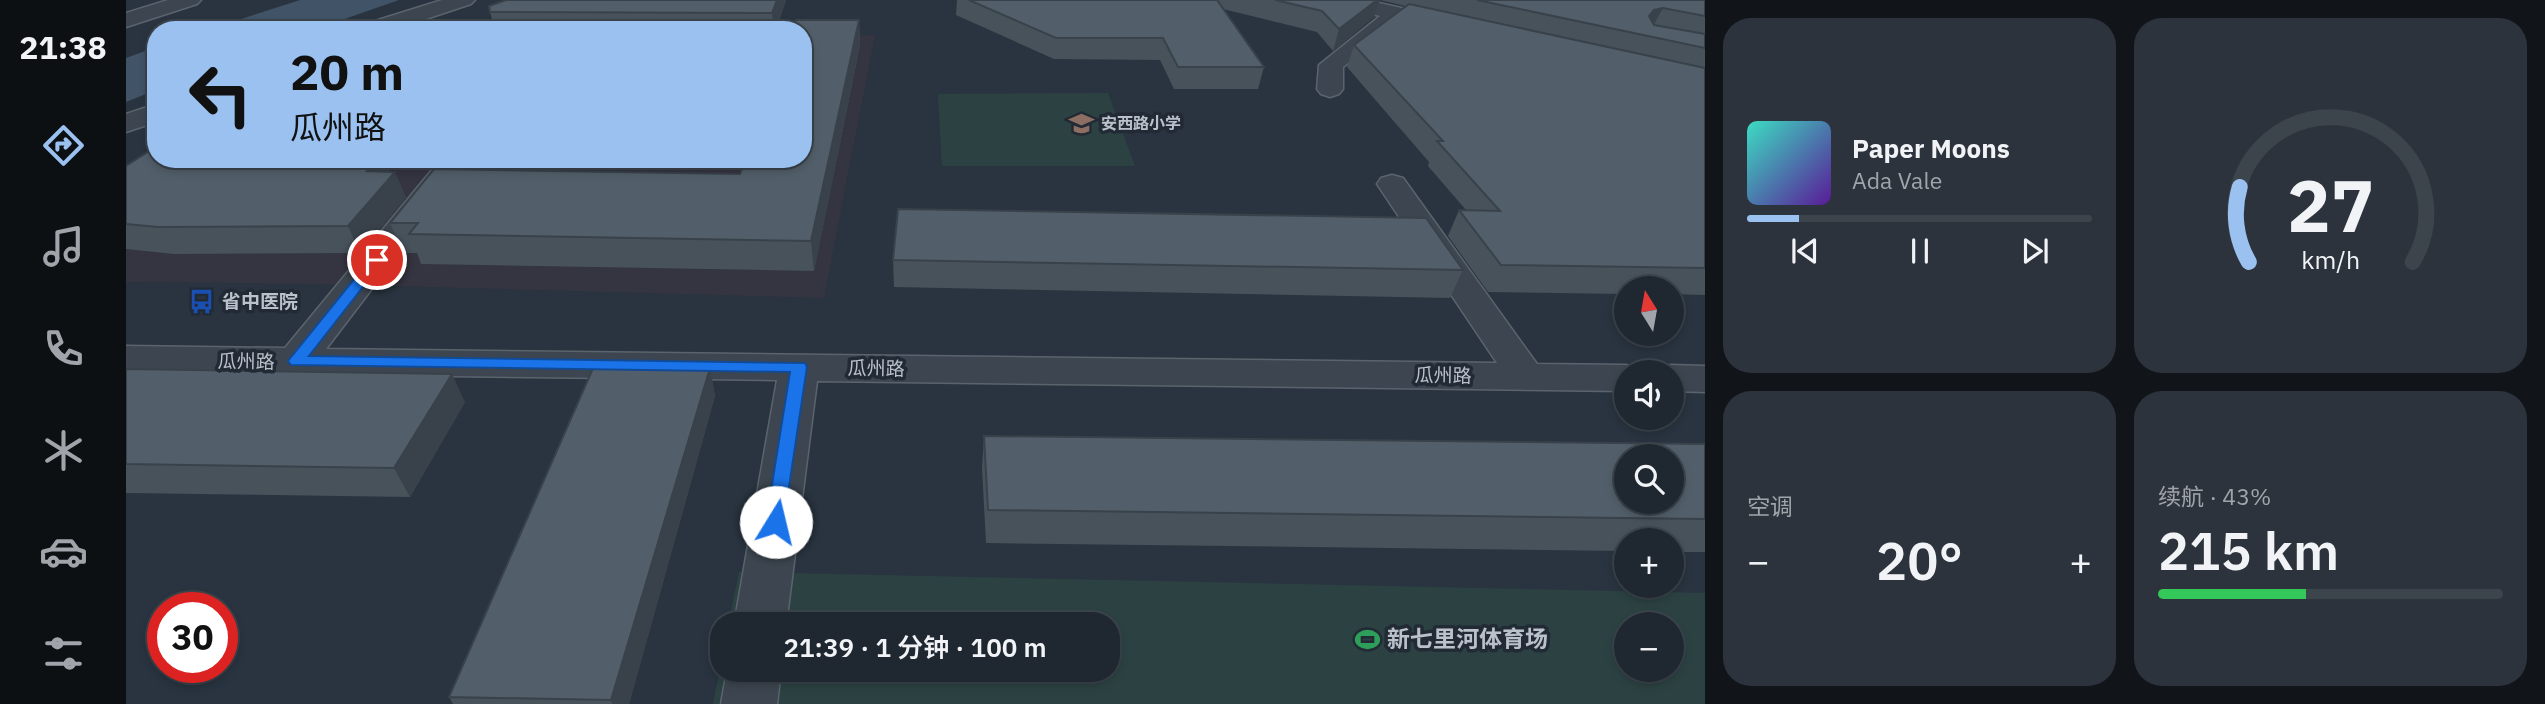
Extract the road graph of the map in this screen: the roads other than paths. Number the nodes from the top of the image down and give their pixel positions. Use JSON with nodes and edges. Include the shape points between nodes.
{"nodes":[{"id":1,"x":190,"y":0,"type":"edge"},
{"id":2,"x":464,"y":0,"type":"edge"},
{"id":3,"x":1338,"y":0,"type":"edge"},
{"id":4,"x":1396,"y":13,"type":"junction"},
{"id":5,"x":126,"y":20,"type":"edge"},
{"id":6,"x":398,"y":21,"type":"edge"},
{"id":7,"x":1464,"y":29,"type":"edge"},
{"id":8,"x":1330,"y":89,"type":"dead end"},
{"id":9,"x":147,"y":115,"type":"edge"},
{"id":10,"x":126,"y":124,"type":"edge"},
{"id":11,"x":450,"y":168,"type":"edge"},
{"id":12,"x":1392,"y":184,"type":"dead end"},
{"id":13,"x":126,"y":359,"type":"edge"},
{"id":14,"x":296,"y":361,"type":"junction"},
{"id":15,"x":799,"y":367,"type":"junction"},
{"id":16,"x":1526,"y":376,"type":"junction"},
{"id":17,"x":1614,"y":378,"type":"edge"},
{"id":18,"x":1684,"y":378,"type":"edge"},
{"id":19,"x":1705,"y":379,"type":"edge"},
{"id":20,"x":763,"y":612,"type":"edge"},
{"id":21,"x":752,"y":682,"type":"edge"},
{"id":22,"x":748,"y":704,"type":"edge"}],
"edges":[{"from":1,"to":5,"type":"street"},
{"from":2,"to":6,"type":"street"},
{"from":3,"to":4,"type":"street"},
{"from":4,"to":7,"type":"street"},
{"from":4,"to":8,"type":"street","via":[[1331,65]]},
{"from":9,"to":10,"type":"street"},
{"from":11,"to":14,"type":"street"},
{"from":12,"to":16,"type":"street"},
{"from":13,"to":14,"type":"street","name":"瓜州路"},
{"from":14,"to":15,"type":"street","name":"瓜州路"},
{"from":15,"to":16,"type":"street","name":"瓜州路"},
{"from":15,"to":20,"type":"street"},
{"from":16,"to":17,"type":"street","name":"瓜州路"},
{"from":18,"to":19,"type":"street"},
{"from":21,"to":22,"type":"street"}]}
